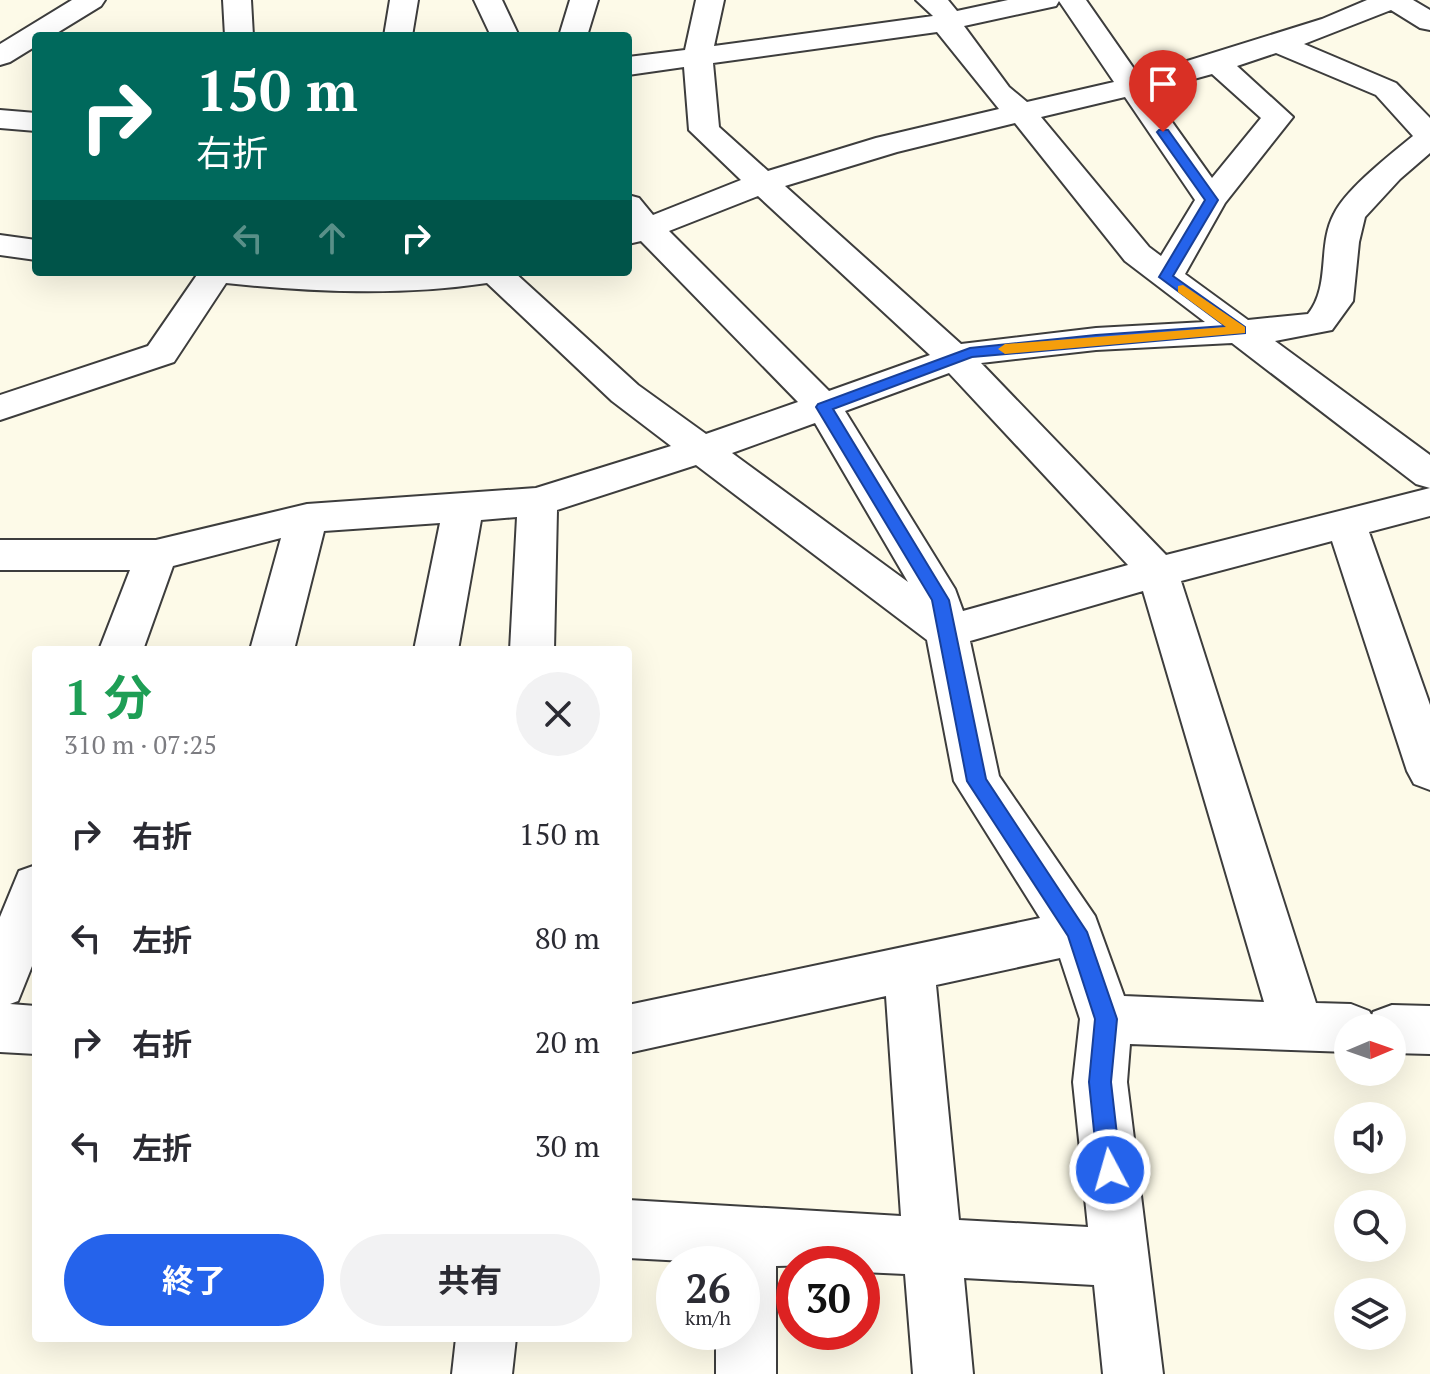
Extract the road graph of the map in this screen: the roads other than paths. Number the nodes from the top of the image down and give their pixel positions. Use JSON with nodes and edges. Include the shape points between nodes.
{"nodes":[{"id":1,"x":91,"y":0,"type":"edge"},
{"id":2,"x":237,"y":0,"type":"edge"},
{"id":3,"x":404,"y":0,"type":"edge"},
{"id":4,"x":488,"y":0,"type":"edge"},
{"id":5,"x":584,"y":0,"type":"edge"},
{"id":6,"x":710,"y":0,"type":"edge"},
{"id":7,"x":930,"y":0,"type":"edge"},
{"id":8,"x":1046,"y":0,"type":"edge"},
{"id":9,"x":1072,"y":0,"type":"edge"},
{"id":10,"x":1392,"y":0,"type":"edge"},
{"id":11,"x":950,"y":21,"type":"junction"},
{"id":12,"x":1430,"y":22,"type":"edge"},
{"id":13,"x":39,"y":32,"type":"edge"},
{"id":14,"x":239,"y":32,"type":"edge"},
{"id":15,"x":399,"y":32,"type":"edge"},
{"id":16,"x":503,"y":32,"type":"edge"},
{"id":17,"x":574,"y":32,"type":"edge"},
{"id":18,"x":32,"y":36,"type":"edge"},
{"id":19,"x":1278,"y":43,"type":"junction"},
{"id":20,"x":0,"y":56,"type":"edge"},
{"id":21,"x":698,"y":56,"type":"junction"},
{"id":22,"x":1217,"y":63,"type":"junction"},
{"id":23,"x":632,"y":65,"type":"edge"},
{"id":24,"x":1131,"y":87,"type":"junction"},
{"id":25,"x":1024,"y":115,"type":"junction"},
{"id":26,"x":0,"y":119,"type":"edge"},
{"id":27,"x":32,"y":122,"type":"edge"},
{"id":28,"x":1430,"y":137,"type":"edge"},
{"id":29,"x":762,"y":183,"type":"junction"},
{"id":30,"x":1211,"y":200,"type":"junction"},
{"id":31,"x":634,"y":222,"type":"edge"},
{"id":32,"x":0,"y":245,"type":"edge"},
{"id":33,"x":32,"y":249,"type":"edge"},
{"id":34,"x":216,"y":276,"type":"edge"},
{"id":35,"x":256,"y":276,"type":"edge"},
{"id":36,"x":459,"y":276,"type":"edge"},
{"id":37,"x":498,"y":276,"type":"edge"},
{"id":38,"x":1166,"y":277,"type":"junction"},
{"id":39,"x":1240,"y":330,"type":"junction"},
{"id":40,"x":955,"y":358,"type":"junction"},
{"id":41,"x":824,"y":407,"type":"junction"},
{"id":42,"x":0,"y":408,"type":"edge"},
{"id":43,"x":702,"y":450,"type":"junction"},
{"id":44,"x":1430,"y":475,"type":"edge"},
{"id":45,"x":537,"y":502,"type":"junction"},
{"id":46,"x":1430,"y":502,"type":"edge"},
{"id":47,"x":463,"y":507,"type":"junction"},
{"id":48,"x":307,"y":518,"type":"junction"},
{"id":49,"x":1346,"y":522,"type":"junction"},
{"id":50,"x":0,"y":555,"type":"edge"},
{"id":51,"x":156,"y":555,"type":"junction"},
{"id":52,"x":1158,"y":572,"type":"junction"},
{"id":53,"x":946,"y":632,"type":"junction"},
{"id":54,"x":122,"y":646,"type":"edge"},
{"id":55,"x":273,"y":646,"type":"edge"},
{"id":56,"x":437,"y":646,"type":"edge"},
{"id":57,"x":532,"y":646,"type":"edge"},
{"id":58,"x":1430,"y":771,"type":"edge"},
{"id":59,"x":32,"y":897,"type":"edge"},
{"id":60,"x":1077,"y":932,"type":"junction"},
{"id":61,"x":909,"y":968,"type":"junction"},
{"id":62,"x":0,"y":985,"type":"edge"},
{"id":63,"x":1106,"y":1019,"type":"junction"},
{"id":64,"x":1297,"y":1027,"type":"junction"},
{"id":65,"x":0,"y":1028,"type":"edge"},
{"id":66,"x":632,"y":1028,"type":"edge"},
{"id":67,"x":1334,"y":1028,"type":"edge"},
{"id":68,"x":1406,"y":1029,"type":"edge"},
{"id":69,"x":32,"y":1030,"type":"edge"},
{"id":70,"x":1430,"y":1030,"type":"edge"},
{"id":71,"x":632,"y":1229,"type":"edge"},
{"id":72,"x":747,"y":1236,"type":"junction"},
{"id":73,"x":932,"y":1246,"type":"junction"},
{"id":74,"x":1120,"y":1258,"type":"junction"},
{"id":75,"x":486,"y":1342,"type":"edge"},
{"id":76,"x":482,"y":1374,"type":"edge"},
{"id":77,"x":746,"y":1374,"type":"edge"},
{"id":78,"x":943,"y":1374,"type":"edge"},
{"id":79,"x":1133,"y":1374,"type":"edge"}],
"edges":[{"from":1,"to":13,"type":"street"},
{"from":2,"to":14,"type":"street"},
{"from":3,"to":15,"type":"street"},
{"from":4,"to":16,"type":"street"},
{"from":5,"to":17,"type":"street"},
{"from":6,"to":21,"type":"street"},
{"from":7,"to":11,"type":"street"},
{"from":8,"to":11,"type":"street"},
{"from":9,"to":24,"type":"street"},
{"from":10,"to":12,"type":"street"},
{"from":10,"to":19,"type":"street"},
{"from":11,"to":21,"type":"street"},
{"from":11,"to":25,"type":"street","via":[[950,31],[999,93]]},
{"from":18,"to":20,"type":"street"},
{"from":19,"to":22,"type":"street"},
{"from":19,"to":28,"type":"street","via":[[1386,89]]},
{"from":21,"to":23,"type":"street"},
{"from":21,"to":29,"type":"street","via":[[704,130]]},
{"from":22,"to":24,"type":"street"},
{"from":22,"to":30,"type":"street","via":[[1278,117]]},
{"from":24,"to":25,"type":"street"},
{"from":24,"to":30,"type":"street"},
{"from":25,"to":29,"type":"street","via":[[887,145]]},
{"from":25,"to":38,"type":"street","via":[[1087,197],[1137,254]]},
{"from":26,"to":27,"type":"street"},
{"from":28,"to":39,"type":"street","via":[[1349,215],[1336,301],[1320,322]]},
{"from":29,"to":31,"type":"street"},
{"from":29,"to":40,"type":"street"},
{"from":30,"to":38,"type":"street"},
{"from":31,"to":41,"type":"street"},
{"from":32,"to":33,"type":"street"},
{"from":34,"to":42,"type":"street","via":[[161,354]]},
{"from":35,"to":36,"type":"street","via":[[312,282]]},
{"from":37,"to":43,"type":"street","via":[[625,393]]},
{"from":38,"to":39,"type":"street"},
{"from":39,"to":40,"type":"street","via":[[1096,339]]},
{"from":39,"to":44,"type":"street"},
{"from":40,"to":41,"type":"street"},
{"from":40,"to":52,"type":"street"},
{"from":41,"to":43,"type":"street"},
{"from":41,"to":53,"type":"street","via":[[929,578]]},
{"from":43,"to":45,"type":"street"},
{"from":43,"to":53,"type":"street"},
{"from":45,"to":47,"type":"street"},
{"from":45,"to":57,"type":"street"},
{"from":46,"to":49,"type":"street"},
{"from":47,"to":48,"type":"street"},
{"from":47,"to":56,"type":"street"},
{"from":48,"to":51,"type":"street"},
{"from":48,"to":55,"type":"street"},
{"from":49,"to":52,"type":"street"},
{"from":49,"to":58,"type":"street"},
{"from":50,"to":51,"type":"street"},
{"from":51,"to":54,"type":"street"},
{"from":52,"to":53,"type":"street"},
{"from":52,"to":64,"type":"street"},
{"from":53,"to":60,"type":"street","via":[[977,781]]},
{"from":59,"to":62,"type":"street"},
{"from":60,"to":61,"type":"street"},
{"from":60,"to":63,"type":"street"},
{"from":61,"to":66,"type":"street"},
{"from":61,"to":73,"type":"street"},
{"from":63,"to":64,"type":"street"},
{"from":63,"to":74,"type":"street","via":[[1100,1082]]},
{"from":64,"to":67,"type":"street"},
{"from":65,"to":69,"type":"street"},
{"from":68,"to":70,"type":"street"},
{"from":71,"to":72,"type":"street"},
{"from":72,"to":73,"type":"street"},
{"from":72,"to":77,"type":"street"},
{"from":73,"to":74,"type":"street"},
{"from":73,"to":78,"type":"street"},
{"from":74,"to":79,"type":"street"},
{"from":75,"to":76,"type":"street"}]}
